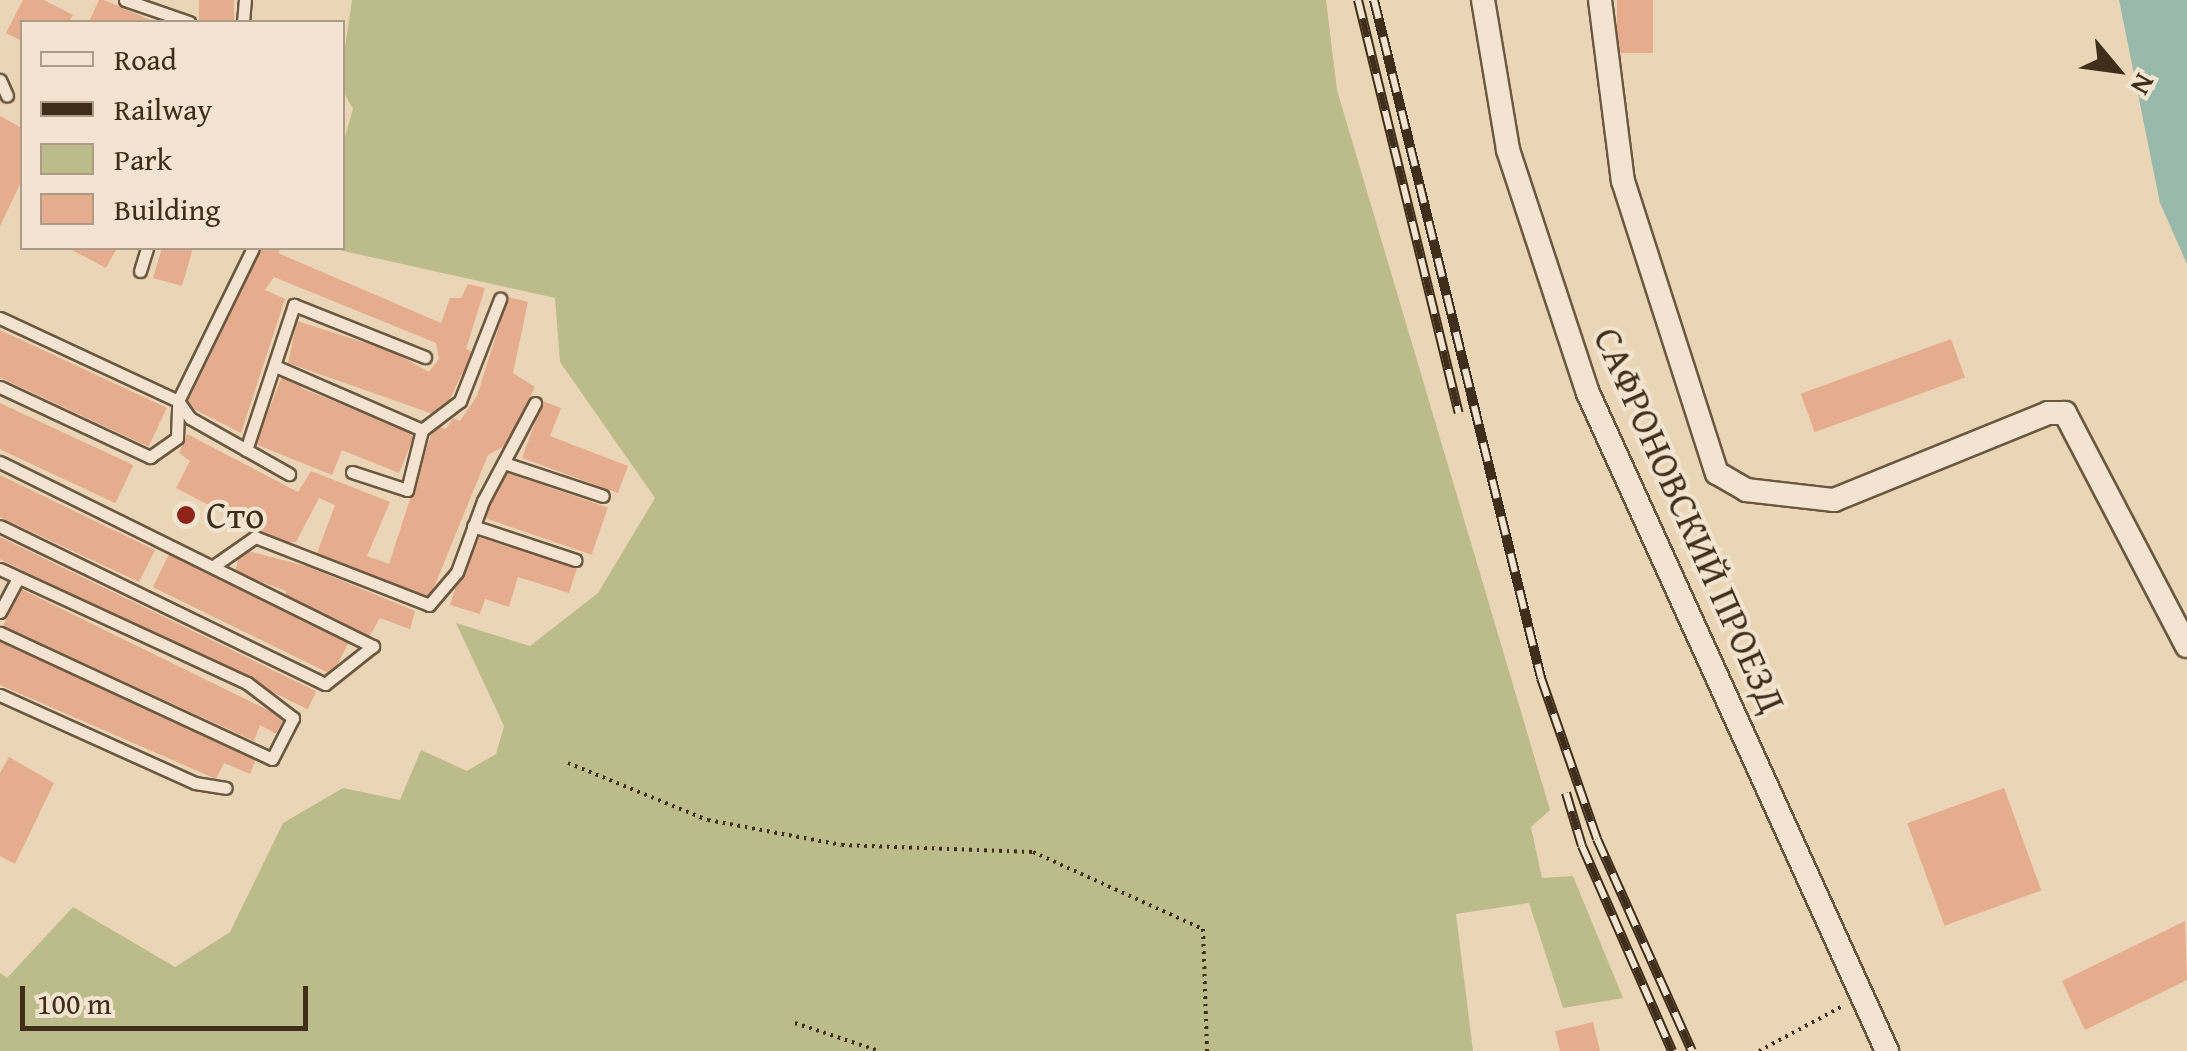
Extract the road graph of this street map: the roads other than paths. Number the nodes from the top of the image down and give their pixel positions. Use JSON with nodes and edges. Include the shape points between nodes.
{"nodes":[{"id":1,"x":125,"y":0,"type":"edge"},
{"id":2,"x":1482,"y":0,"type":"edge"},
{"id":3,"x":1600,"y":0,"type":"edge"},
{"id":4,"x":183,"y":20,"type":"edge"},
{"id":5,"x":0,"y":80,"type":"edge"},
{"id":6,"x":7,"y":96,"type":"dead end"},
{"id":7,"x":146,"y":250,"type":"edge"},
{"id":8,"x":252,"y":250,"type":"edge"},
{"id":9,"x":140,"y":272,"type":"dead end"},
{"id":10,"x":500,"y":299,"type":"dead end"},
{"id":11,"x":0,"y":318,"type":"edge"},
{"id":12,"x":424,"y":357,"type":"dead end"},
{"id":13,"x":275,"y":366,"type":"junction"},
{"id":14,"x":0,"y":387,"type":"edge"},
{"id":15,"x":178,"y":401,"type":"junction"},
{"id":16,"x":535,"y":403,"type":"dead end"},
{"id":17,"x":422,"y":430,"type":"junction"},
{"id":18,"x":246,"y":450,"type":"junction"},
{"id":19,"x":0,"y":462,"type":"edge"},
{"id":20,"x":504,"y":463,"type":"junction"},
{"id":21,"x":352,"y":472,"type":"dead end"},
{"id":22,"x":289,"y":474,"type":"dead end"},
{"id":23,"x":603,"y":496,"type":"dead end"},
{"id":24,"x":0,"y":526,"type":"edge"},
{"id":25,"x":473,"y":526,"type":"junction"},
{"id":26,"x":575,"y":560,"type":"dead end"},
{"id":27,"x":215,"y":565,"type":"junction"},
{"id":28,"x":0,"y":569,"type":"edge"},
{"id":29,"x":18,"y":578,"type":"junction"},
{"id":30,"x":0,"y":612,"type":"edge"},
{"id":31,"x":0,"y":634,"type":"edge"},
{"id":32,"x":2187,"y":646,"type":"edge"},
{"id":33,"x":0,"y":695,"type":"edge"},
{"id":34,"x":226,"y":788,"type":"dead end"},
{"id":35,"x":1887,"y":1051,"type":"edge"}],
"edges":[{"from":1,"to":4,"type":"lane"},
{"from":2,"to":35,"type":"street","name":"САФРОНОВСКИЙ ПРОЕЗД","via":[[1508,150],[1588,393]]},
{"from":3,"to":32,"type":"street","name":"САФРОНОВСКИЙ ПРОЕЗД","via":[[1624,181],[1716,473],[1746,490],[1834,500],[2048,413],[2065,413]]},
{"from":5,"to":6,"type":"lane"},
{"from":7,"to":9,"type":"lane"},
{"from":8,"to":15,"type":"lane"},
{"from":10,"to":17,"type":"lane","via":[[460,401]]},
{"from":11,"to":15,"type":"lane"},
{"from":12,"to":13,"type":"lane","via":[[294,305]]},
{"from":13,"to":17,"type":"lane"},
{"from":13,"to":18,"type":"lane"},
{"from":14,"to":15,"type":"lane","via":[[150,457],[178,438]]},
{"from":15,"to":18,"type":"lane","via":[[190,418]]},
{"from":16,"to":20,"type":"lane"},
{"from":17,"to":21,"type":"lane","via":[[407,490]]},
{"from":18,"to":22,"type":"lane"},
{"from":19,"to":27,"type":"lane"},
{"from":20,"to":23,"type":"lane"},
{"from":20,"to":25,"type":"lane"},
{"from":24,"to":27,"type":"lane","via":[[325,684],[372,646]]},
{"from":25,"to":26,"type":"lane"},
{"from":25,"to":27,"type":"lane","via":[[457,572],[430,605],[255,538]]},
{"from":28,"to":29,"type":"lane"},
{"from":29,"to":30,"type":"lane"},
{"from":29,"to":31,"type":"lane","via":[[247,683],[293,718],[272,758]]},
{"from":33,"to":34,"type":"lane","via":[[194,783]]}]}
